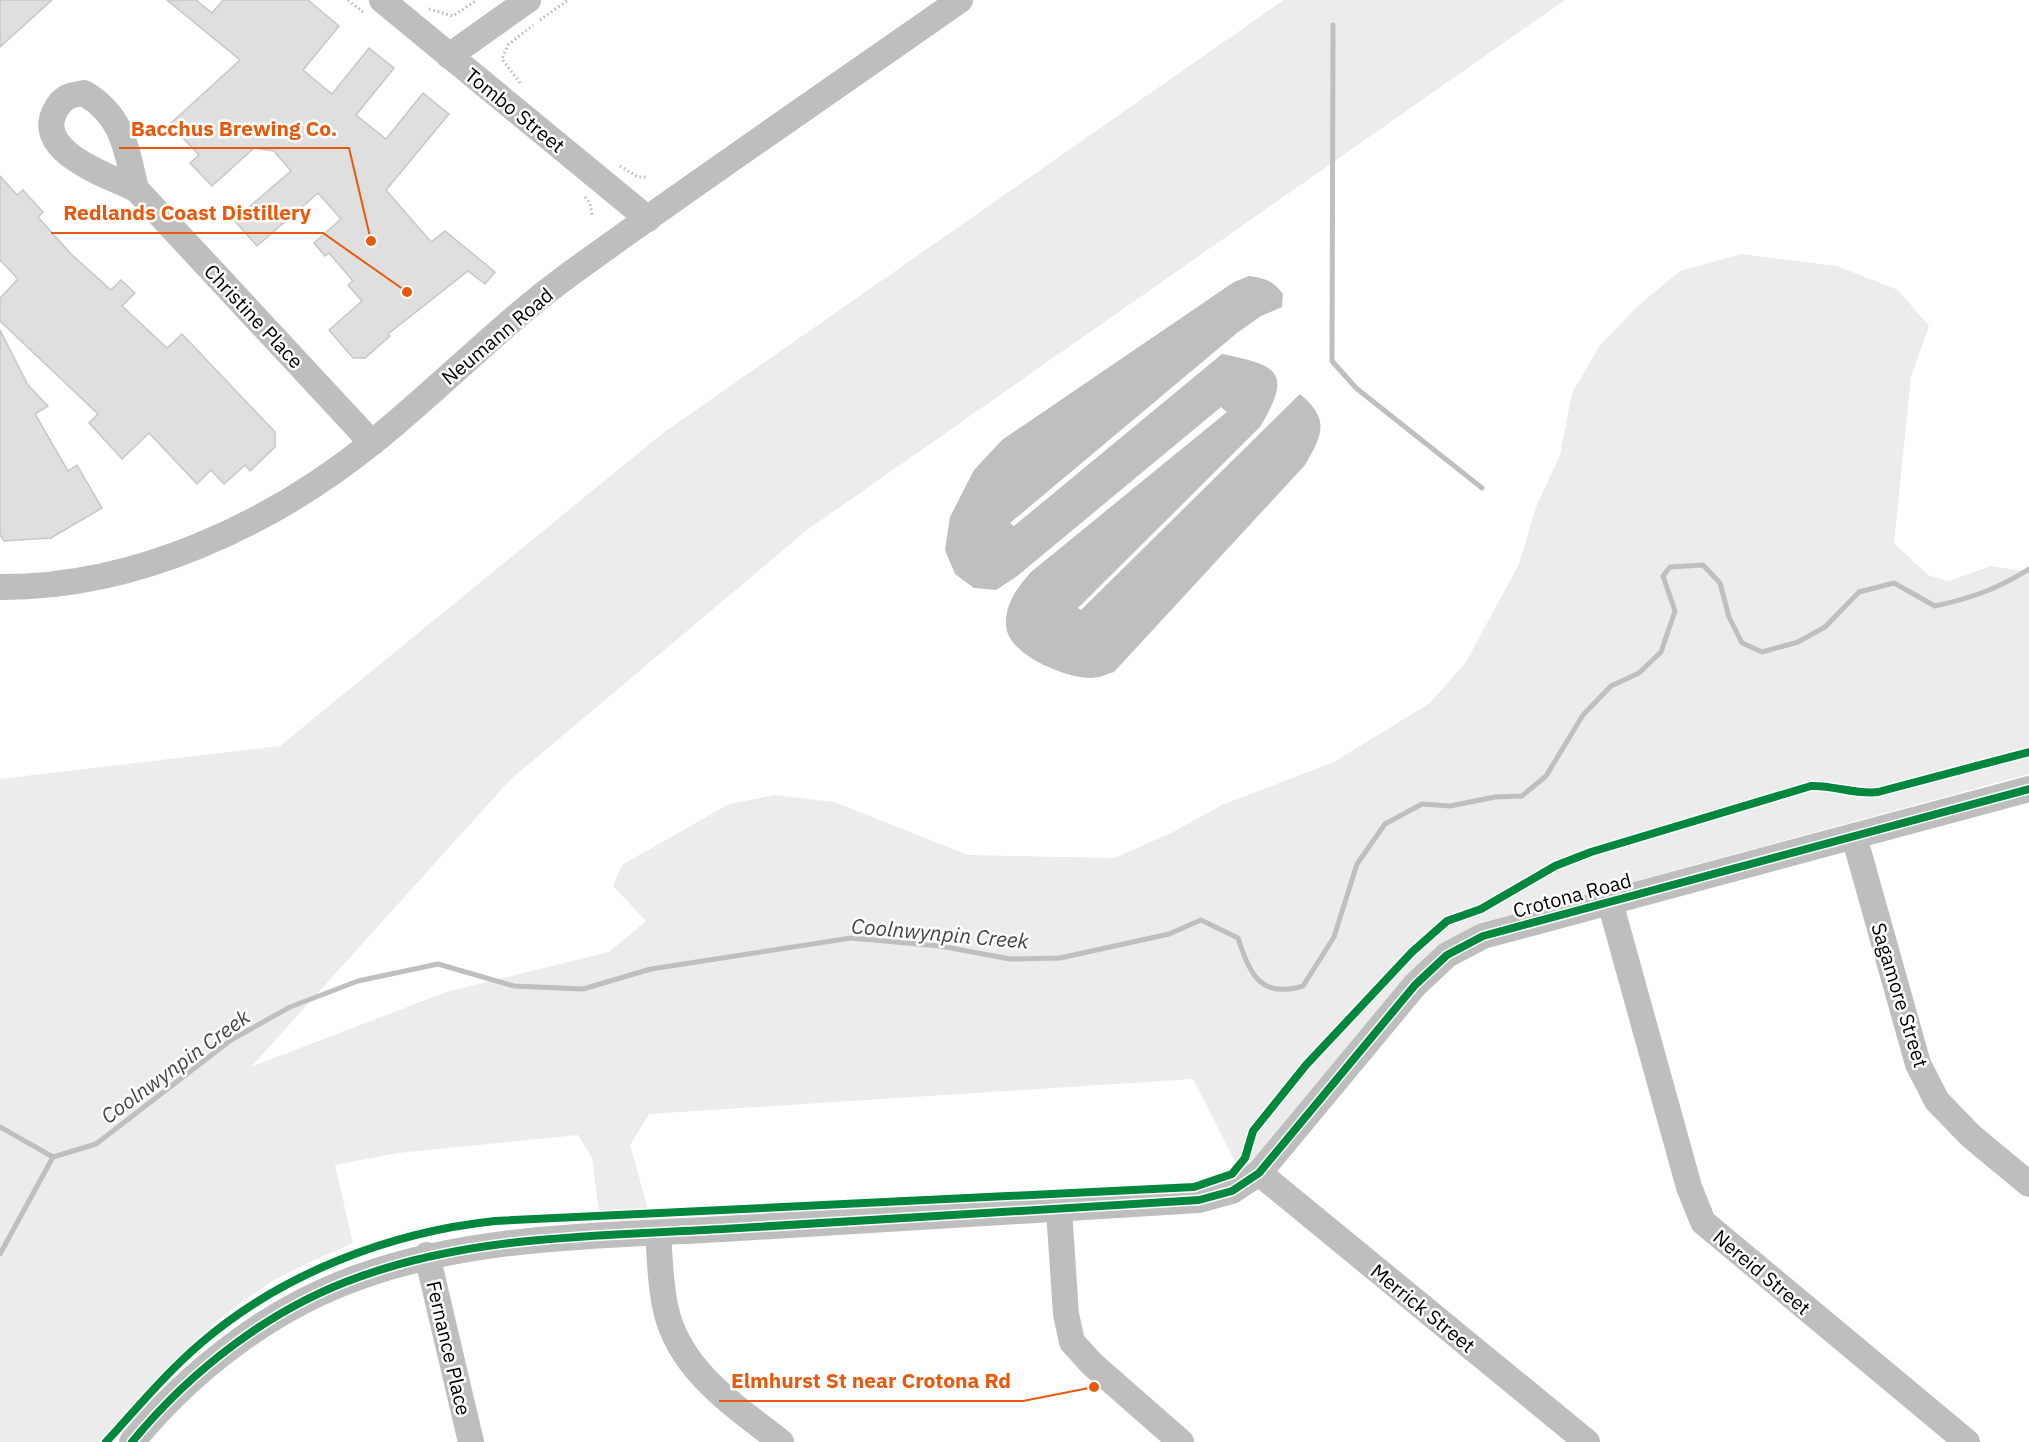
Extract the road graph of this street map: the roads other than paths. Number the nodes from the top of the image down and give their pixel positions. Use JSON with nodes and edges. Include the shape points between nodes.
{"nodes":[{"id":1,"x":382,"y":0,"type":"edge"},
{"id":2,"x":528,"y":0,"type":"edge"},
{"id":3,"x":960,"y":0,"type":"edge"},
{"id":4,"x":449,"y":56,"type":"junction"},
{"id":5,"x":136,"y":189,"type":"dead end"},
{"id":6,"x":648,"y":219,"type":"junction"},
{"id":7,"x":372,"y":442,"type":"junction"},
{"id":8,"x":0,"y":587,"type":"edge"},
{"id":9,"x":2029,"y":789,"type":"edge"},
{"id":10,"x":1854,"y":836,"type":"junction"},
{"id":11,"x":1610,"y":902,"type":"junction"},
{"id":12,"x":1258,"y":1173,"type":"junction"},
{"id":13,"x":2029,"y":1184,"type":"edge"},
{"id":14,"x":1059,"y":1210,"type":"junction"},
{"id":15,"x":658,"y":1233,"type":"junction"},
{"id":16,"x":428,"y":1255,"type":"junction"},
{"id":17,"x":132,"y":1442,"type":"edge"},
{"id":18,"x":471,"y":1442,"type":"edge"},
{"id":19,"x":781,"y":1442,"type":"edge"},
{"id":20,"x":1180,"y":1442,"type":"edge"},
{"id":21,"x":1587,"y":1442,"type":"edge"},
{"id":22,"x":1967,"y":1442,"type":"edge"}],
"edges":[{"from":1,"to":4,"type":"street","name":"Tombo Street"},
{"from":2,"to":4,"type":"street"},
{"from":3,"to":6,"type":"street","name":"Neumann Road"},
{"from":4,"to":6,"type":"street","name":"Tombo Street"},
{"from":5,"to":7,"type":"street","name":"Christine Place"},
{"from":6,"to":7,"type":"street","name":"Neumann Road","via":[[567,276]]},
{"from":7,"to":8,"type":"street","name":"Neumann Road","via":[[302,495],[191,549],[80,579]]},
{"from":9,"to":10,"type":"street","name":"Crotona Road"},
{"from":10,"to":11,"type":"street","name":"Crotona Road"},
{"from":10,"to":13,"type":"street","name":"Sagamore Street","via":[[1918,1064],[1936,1101]]},
{"from":11,"to":12,"type":"street","name":"Crotona Road","via":[[1483,936],[1447,955],[1415,985]]},
{"from":11,"to":22,"type":"street","name":"Nereid Street","via":[[1689,1187],[1703,1222]]},
{"from":12,"to":14,"type":"street","name":"Crotona Road","via":[[1232,1191],[1199,1200]]},
{"from":12,"to":21,"type":"street","name":"Merrick Street"},
{"from":14,"to":15,"type":"street","name":"Crotona Road"},
{"from":14,"to":20,"type":"street","via":[[1066,1314],[1072,1342]]},
{"from":15,"to":16,"type":"street","name":"Crotona Road","via":[[497,1244]]},
{"from":15,"to":19,"type":"street","via":[[666,1311],[682,1350],[711,1387]]},
{"from":16,"to":17,"type":"street","name":"Crotona Road","via":[[323,1291],[246,1336],[181,1390]]},
{"from":16,"to":18,"type":"street","name":"Fernance Place"}]}
